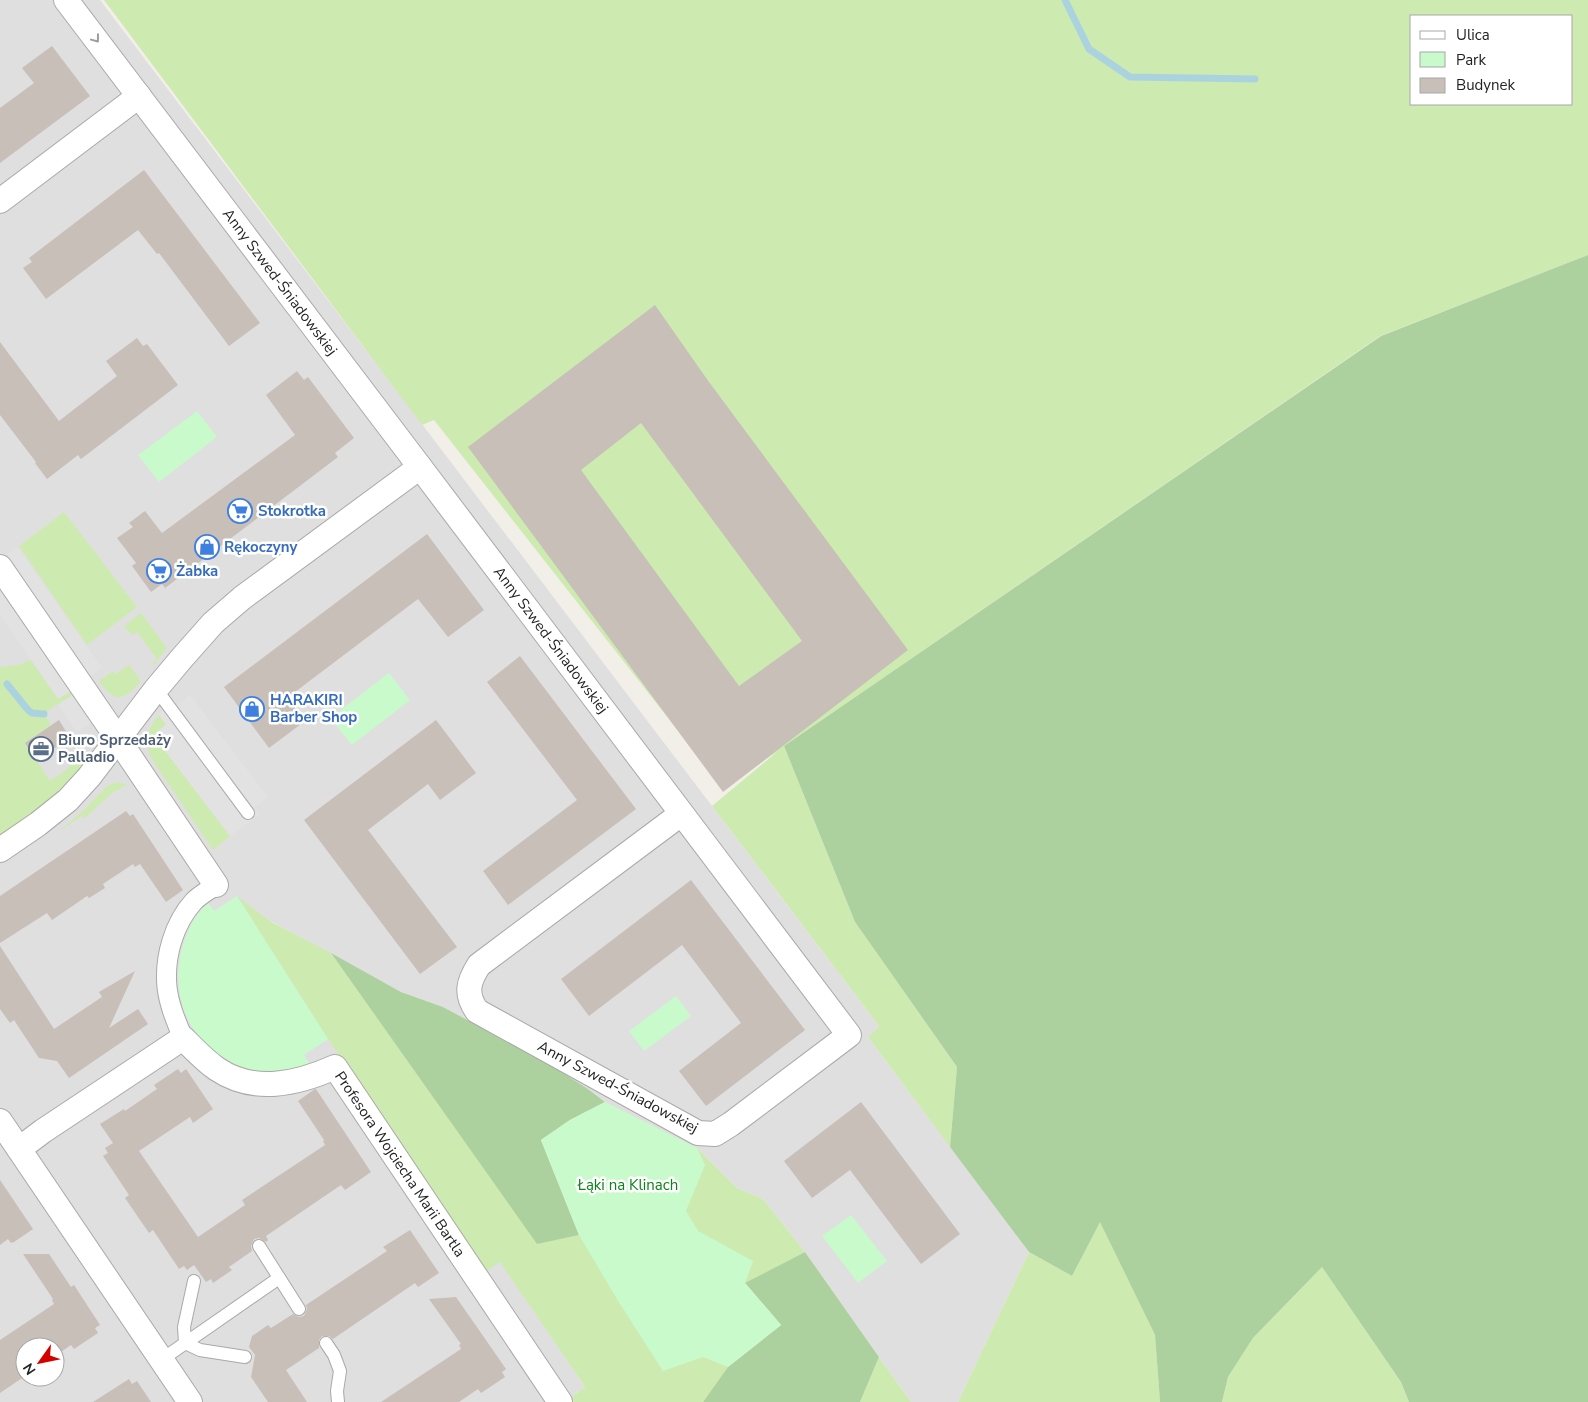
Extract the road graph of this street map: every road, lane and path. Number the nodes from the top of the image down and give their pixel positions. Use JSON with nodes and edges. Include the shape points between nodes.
{"nodes":[{"id":1,"x":66,"y":0,"type":"edge"},
{"id":2,"x":139,"y":96,"type":"junction"},
{"id":3,"x":0,"y":201,"type":"edge"},
{"id":4,"x":420,"y":468,"type":"junction"},
{"id":5,"x":0,"y":567,"type":"edge"},
{"id":6,"x":156,"y":690,"type":"junction"},
{"id":7,"x":118,"y":739,"type":"junction"},
{"id":8,"x":248,"y":813,"type":"dead end"},
{"id":9,"x":681,"y":814,"type":"junction"},
{"id":10,"x":0,"y":850,"type":"edge"},
{"id":11,"x":216,"y":885,"type":"joint"},
{"id":12,"x":183,"y":1038,"type":"junction"},
{"id":13,"x":0,"y":1121,"type":"edge"},
{"id":14,"x":19,"y":1149,"type":"junction"},
{"id":15,"x":259,"y":1246,"type":"dead end"},
{"id":16,"x":279,"y":1278,"type":"junction"},
{"id":17,"x":194,"y":1281,"type":"dead end"},
{"id":18,"x":300,"y":1309,"type":"dead end"},
{"id":19,"x":185,"y":1343,"type":"junction"},
{"id":20,"x":326,"y":1343,"type":"dead end"},
{"id":21,"x":245,"y":1357,"type":"dead end"},
{"id":22,"x":161,"y":1360,"type":"junction"},
{"id":23,"x":190,"y":1402,"type":"edge"},
{"id":24,"x":338,"y":1402,"type":"edge"},
{"id":25,"x":560,"y":1402,"type":"edge"}],
"edges":[{"from":1,"to":2,"type":"street","name":"Anny Szwed-Śniadowskiej","one_way":true},
{"from":2,"to":3,"type":"street"},
{"from":2,"to":4,"type":"street","name":"Anny Szwed-Śniadowskiej"},
{"from":4,"to":6,"type":"street","via":[[242,598],[213,623]]},
{"from":4,"to":9,"type":"street","name":"Anny Szwed-Śniadowskiej"},
{"from":5,"to":7,"type":"street"},
{"from":6,"to":7,"type":"street"},
{"from":6,"to":8,"type":"lane"},
{"from":7,"to":10,"type":"street","via":[[68,800]]},
{"from":7,"to":11,"type":"street","name":"Profesora Wojciecha Marii Bartla"},
{"from":9,"to":9,"type":"street","name":"Anny Szwed-Śniadowskiej","via":[[849,1034],[715,1134],[698,1133],[477,1011],[470,1002],[469,988],[480,965]]},
{"from":11,"to":12,"type":"street","name":"Profesora Wojciecha Marii Bartla","via":[[194,901],[181,919],[167,962],[168,995]]},
{"from":12,"to":14,"type":"street"},
{"from":12,"to":25,"type":"street","name":"Profesora Wojciecha Marii Bartla","via":[[218,1070],[240,1080],[267,1084],[293,1082],[334,1067]]},
{"from":13,"to":14,"type":"street"},
{"from":14,"to":22,"type":"street"},
{"from":15,"to":16,"type":"lane"},
{"from":16,"to":18,"type":"lane"},
{"from":16,"to":19,"type":"lane"},
{"from":17,"to":19,"type":"lane","via":[[184,1327]]},
{"from":19,"to":21,"type":"lane","via":[[200,1350]]},
{"from":19,"to":22,"type":"lane"},
{"from":20,"to":24,"type":"lane","via":[[340,1371]]},
{"from":22,"to":23,"type":"street"}]}
